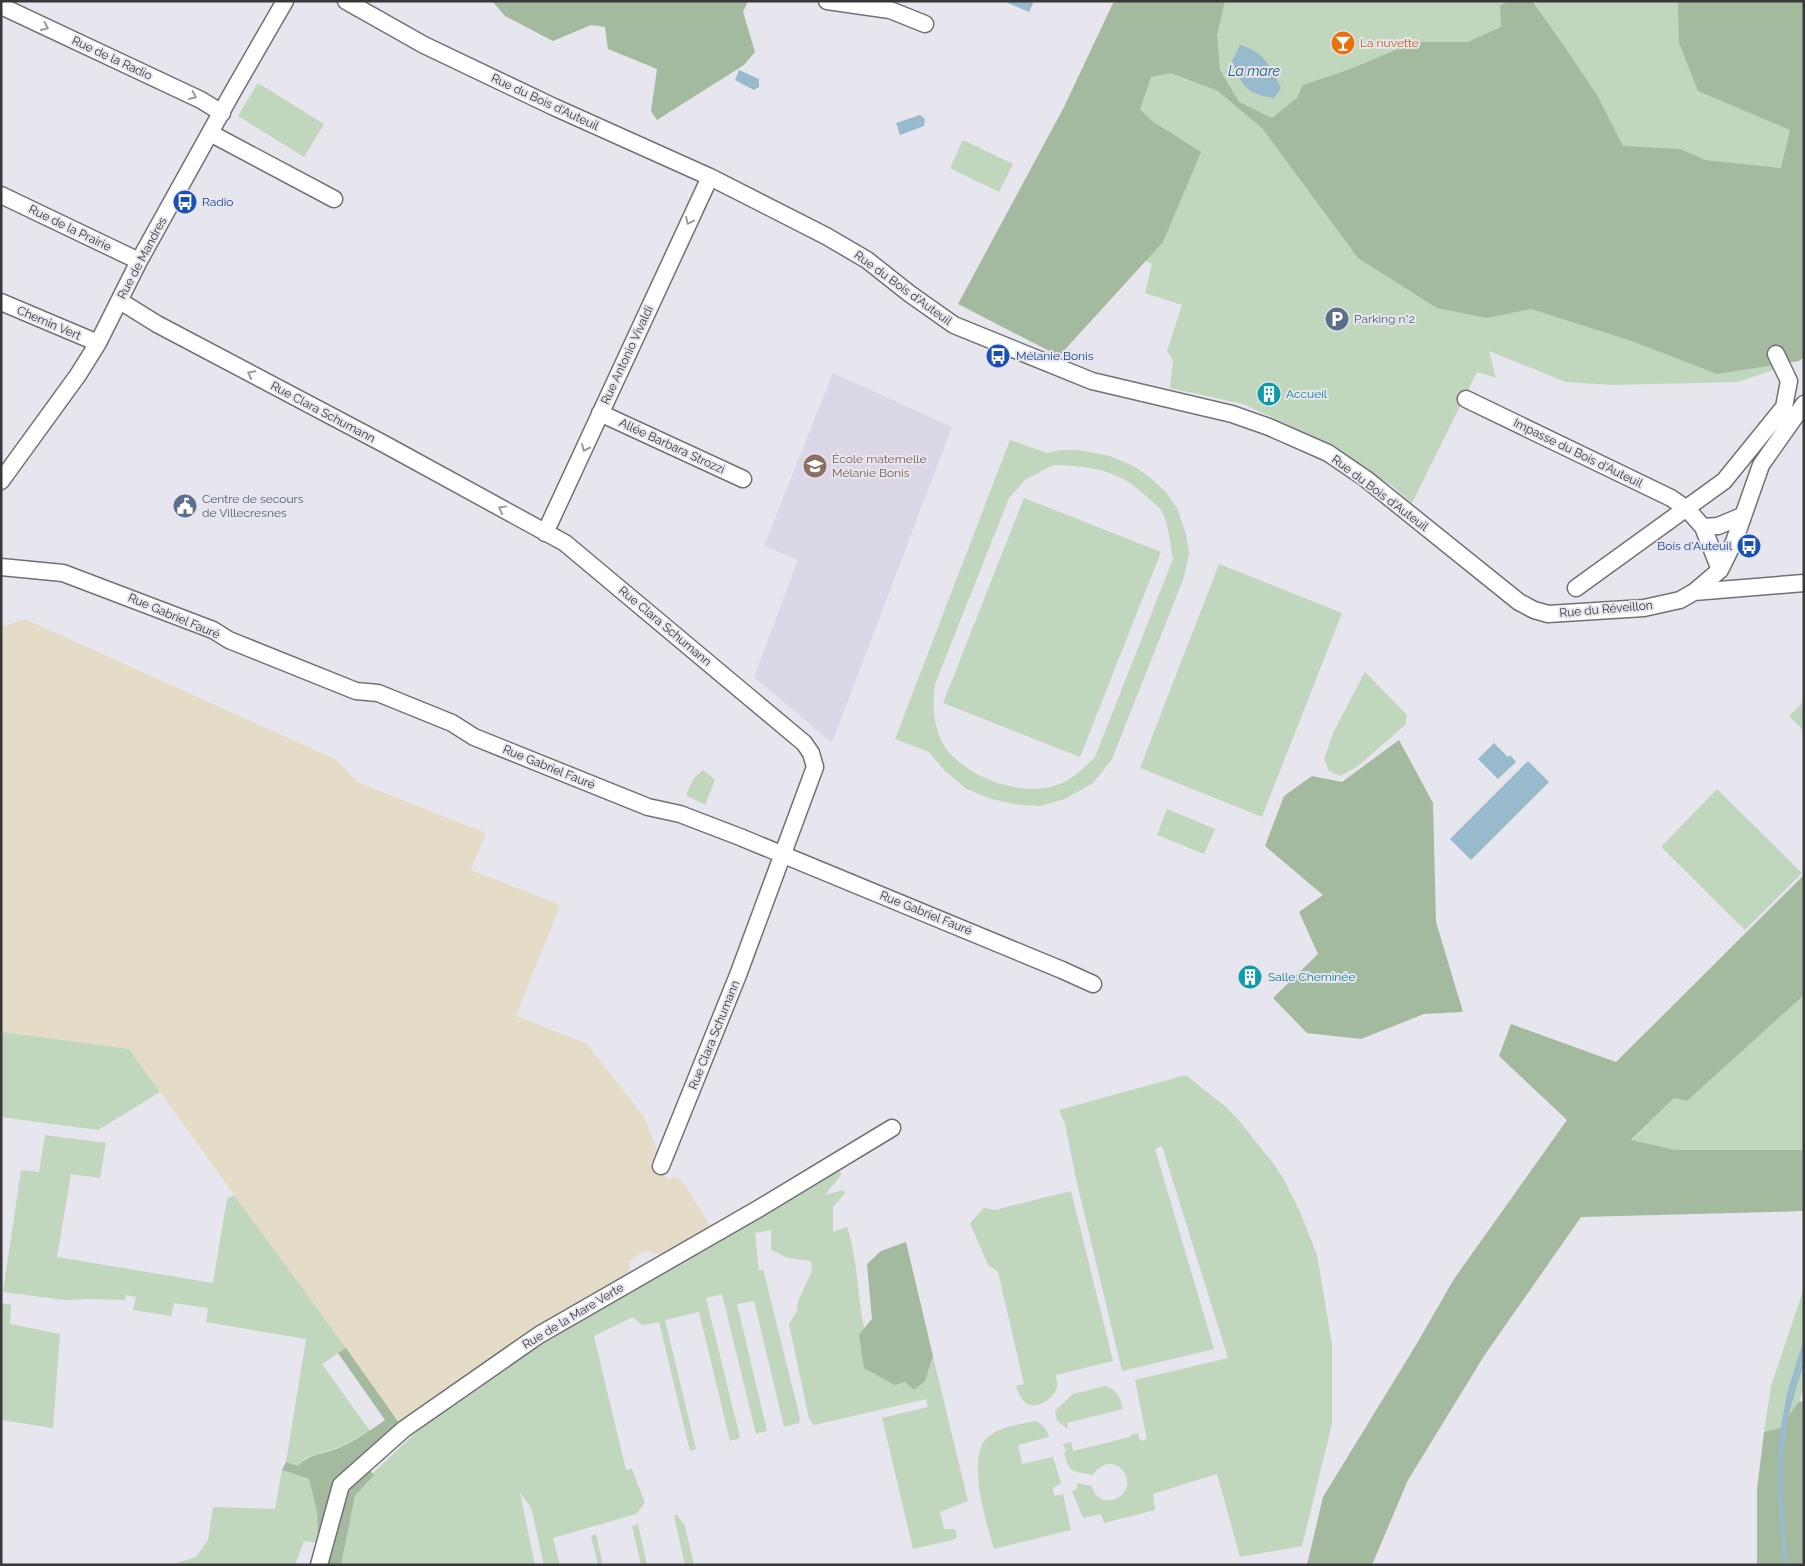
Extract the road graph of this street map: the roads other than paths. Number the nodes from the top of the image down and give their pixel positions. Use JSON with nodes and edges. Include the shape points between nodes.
{"nodes":[{"id":1,"x":285,"y":1,"type":"edge"},
{"id":2,"x":346,"y":1,"type":"edge"},
{"id":3,"x":827,"y":1,"type":"edge"},
{"id":4,"x":1,"y":6,"type":"edge"},
{"id":5,"x":925,"y":24,"type":"dead end"},
{"id":6,"x":222,"y":113,"type":"junction"},
{"id":7,"x":210,"y":133,"type":"junction"},
{"id":8,"x":710,"y":177,"type":"junction"},
{"id":9,"x":1,"y":195,"type":"edge"},
{"id":10,"x":334,"y":199,"type":"dead end"},
{"id":11,"x":139,"y":261,"type":"junction"},
{"id":12,"x":120,"y":301,"type":"junction"},
{"id":13,"x":1,"y":302,"type":"edge"},
{"id":14,"x":98,"y":343,"type":"junction"},
{"id":15,"x":1776,"y":354,"type":"dead end"},
{"id":16,"x":1466,"y":399,"type":"dead end"},
{"id":17,"x":1804,"y":404,"type":"edge"},
{"id":18,"x":600,"y":413,"type":"junction"},
{"id":19,"x":743,"y":479,"type":"dead end"},
{"id":20,"x":1,"y":481,"type":"edge"},
{"id":21,"x":1688,"y":509,"type":"junction"},
{"id":22,"x":1742,"y":516,"type":"junction"},
{"id":23,"x":1704,"y":527,"type":"junction"},
{"id":24,"x":545,"y":533,"type":"junction"},
{"id":25,"x":1,"y":558,"type":"edge"},
{"id":26,"x":1,"y":567,"type":"edge"},
{"id":27,"x":1720,"y":570,"type":"junction"},
{"id":28,"x":1804,"y":583,"type":"edge"},
{"id":29,"x":1576,"y":588,"type":"dead end"},
{"id":30,"x":1694,"y":592,"type":"junction"},
{"id":31,"x":1534,"y":610,"type":"joint"},
{"id":32,"x":783,"y":855,"type":"junction"},
{"id":33,"x":1093,"y":984,"type":"dead end"},
{"id":34,"x":892,"y":1128,"type":"dead end"},
{"id":35,"x":661,"y":1166,"type":"dead end"},
{"id":36,"x":319,"y":1565,"type":"edge"}],
"edges":[{"from":1,"to":6,"type":"street","name":"Rue de Mandres"},
{"from":2,"to":8,"type":"street","name":"Rue du Bois d'Auteuil","via":[[424,45]]},
{"from":3,"to":5,"type":"street","via":[[890,10]]},
{"from":4,"to":6,"type":"street","name":"Rue de la Radio","one_way":true,"via":[[201,100]]},
{"from":6,"to":7,"type":"street","name":"Rue de Mandres"},
{"from":7,"to":10,"type":"street"},
{"from":7,"to":11,"type":"street","name":"Rue de Mandres"},
{"from":8,"to":18,"type":"street","name":"Rue Antonio Vivaldi","one_way":true},
{"from":8,"to":31,"type":"street","name":"Rue du Bois d'Auteuil","via":[[867,260],[954,325],[1092,381],[1232,414],[1328,453],[1366,479],[1519,602]]},
{"from":9,"to":11,"type":"street","name":"Rue de la Prairie"},
{"from":11,"to":12,"type":"street","name":"Rue de Mandres"},
{"from":12,"to":14,"type":"street","name":"Rue de Mandres"},
{"from":24,"to":12,"type":"street","name":"Rue Clara Schumann","one_way":true},
{"from":13,"to":14,"type":"street","name":"Chemin Vert"},
{"from":14,"to":20,"type":"street","name":"Rue de Mandres"},
{"from":15,"to":21,"type":"street","via":[[1789,382],[1784,407],[1724,481]]},
{"from":16,"to":21,"type":"street","name":"Impasse du Bois d'Auteuil"},
{"from":17,"to":22,"type":"street","name":"Rue du Réveillon","via":[[1761,465]]},
{"from":18,"to":19,"type":"street","name":"Allée Barbara Strozzi"},
{"from":18,"to":24,"type":"street","name":"Rue Antonio Vivaldi","one_way":true},
{"from":21,"to":23,"type":"street","name":"Impasse du Bois d'Auteuil"},
{"from":21,"to":29,"type":"street"},
{"from":22,"to":23,"type":"street","via":[[1718,526]]},
{"from":22,"to":27,"type":"street","name":"Rue du Réveillon"},
{"from":23,"to":27,"type":"street"},
{"from":24,"to":32,"type":"street","name":"Rue Clara Schumann","via":[[565,542],[804,743],[815,768]]},
{"from":25,"to":26,"type":"street"},
{"from":26,"to":32,"type":"street","name":"Rue Gabriel Fauré","via":[[63,573],[113,591],[356,691],[378,694],[452,723],[474,736],[648,807],[680,814]]},
{"from":27,"to":30,"type":"street","name":"Rue du Réveillon"},
{"from":28,"to":30,"type":"street"},
{"from":30,"to":31,"type":"street","name":"Rue du Réveillon","via":[[1680,600],[1644,608],[1548,614]]},
{"from":32,"to":33,"type":"street","name":"Rue Gabriel Fauré"},
{"from":32,"to":35,"type":"street","name":"Rue Clara Schumann"},
{"from":34,"to":36,"type":"street","name":"Rue de la Mare Verte","via":[[539,1335],[404,1428],[341,1485]]}]}
